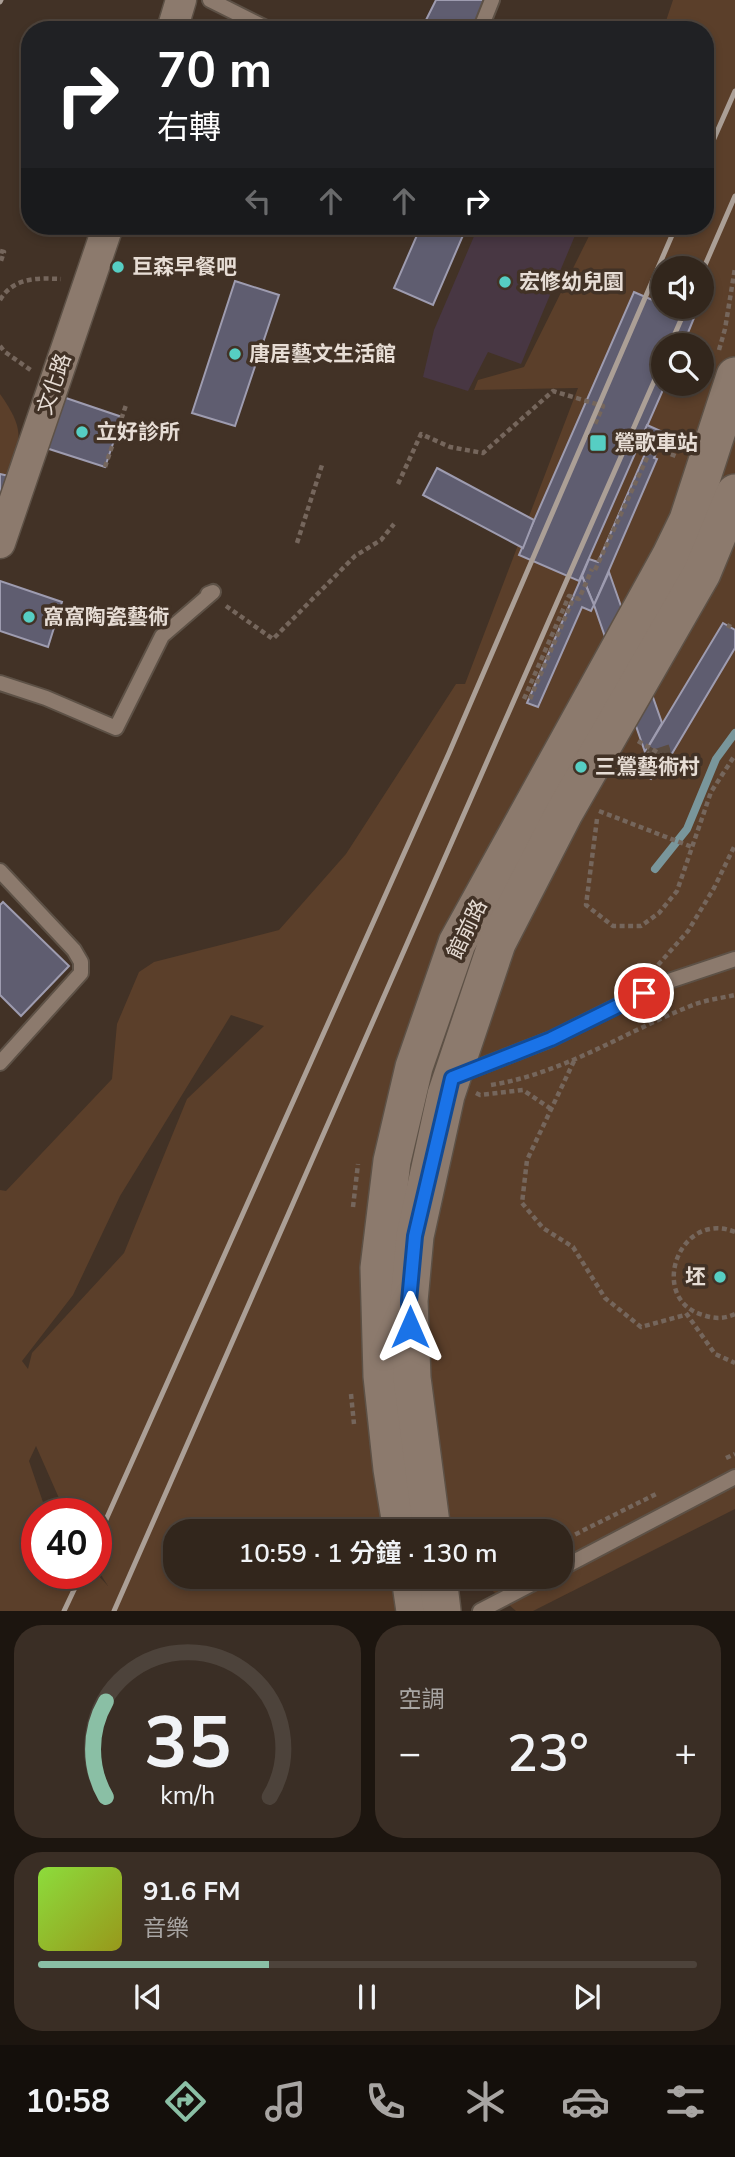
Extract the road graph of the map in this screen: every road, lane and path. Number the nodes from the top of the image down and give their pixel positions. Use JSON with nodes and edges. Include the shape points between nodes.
{"nodes":[{"id":1,"x":181,"y":0,"type":"edge"},
{"id":2,"x":210,"y":0,"type":"edge"},
{"id":3,"x":492,"y":0,"type":"edge"},
{"id":4,"x":175,"y":21,"type":"edge"},
{"id":5,"x":252,"y":21,"type":"edge"},
{"id":6,"x":484,"y":21,"type":"edge"},
{"id":7,"x":105,"y":235,"type":"edge"},
{"id":8,"x":0,"y":251,"type":"edge"},
{"id":9,"x":0,"y":264,"type":"edge"},
{"id":10,"x":74,"y":279,"type":"dead end"},
{"id":11,"x":0,"y":287,"type":"edge"},
{"id":12,"x":8,"y":290,"type":"junction"},
{"id":13,"x":0,"y":300,"type":"edge"},
{"id":14,"x":0,"y":346,"type":"edge"},
{"id":15,"x":40,"y":375,"type":"dead end"},
{"id":16,"x":735,"y":376,"type":"edge"},
{"id":17,"x":126,"y":405,"type":"dead end"},
{"id":18,"x":595,"y":424,"type":"dead end"},
{"id":19,"x":685,"y":460,"type":"dead end"},
{"id":20,"x":322,"y":465,"type":"dead end"},
{"id":21,"x":105,"y":467,"type":"dead end"},
{"id":22,"x":398,"y":484,"type":"dead end"},
{"id":23,"x":735,"y":493,"type":"edge"},
{"id":24,"x":394,"y":524,"type":"dead end"},
{"id":25,"x":0,"y":542,"type":"edge"},
{"id":26,"x":297,"y":543,"type":"dead end"},
{"id":27,"x":208,"y":594,"type":"joint"},
{"id":28,"x":0,"y":683,"type":"edge"},
{"id":29,"x":527,"y":699,"type":"dead end"},
{"id":30,"x":636,"y":740,"type":"dead end"},
{"id":31,"x":735,"y":755,"type":"edge"},
{"id":32,"x":649,"y":768,"type":"dead end"},
{"id":33,"x":735,"y":845,"type":"edge"},
{"id":34,"x":692,"y":847,"type":"junction"},
{"id":35,"x":0,"y":871,"type":"edge"},
{"id":36,"x":688,"y":930,"type":"dead end"},
{"id":37,"x":735,"y":959,"type":"edge"},
{"id":38,"x":735,"y":995,"type":"edge"},
{"id":39,"x":574,"y":1061,"type":"junction"},
{"id":40,"x":0,"y":1063,"type":"edge"},
{"id":41,"x":488,"y":1085,"type":"dead end"},
{"id":42,"x":467,"y":1086,"type":"junction"},
{"id":43,"x":551,"y":1110,"type":"junction"},
{"id":44,"x":735,"y":1232,"type":"edge"},
{"id":45,"x":686,"y":1305,"type":"junction"},
{"id":46,"x":735,"y":1314,"type":"edge"},
{"id":47,"x":685,"y":1315,"type":"junction"},
{"id":48,"x":735,"y":1363,"type":"edge"},
{"id":49,"x":735,"y":1454,"type":"edge"},
{"id":50,"x":723,"y":1460,"type":"dead end"},
{"id":51,"x":735,"y":1477,"type":"edge"},
{"id":52,"x":665,"y":1489,"type":"dead end"},
{"id":53,"x":400,"y":1519,"type":"edge"},
{"id":54,"x":430,"y":1519,"type":"edge"},
{"id":55,"x":573,"y":1535,"type":"edge"},
{"id":56,"x":573,"y":1562,"type":"edge"},
{"id":57,"x":412,"y":1589,"type":"edge"},
{"id":58,"x":522,"y":1589,"type":"edge"},
{"id":59,"x":415,"y":1611,"type":"edge"},
{"id":60,"x":480,"y":1611,"type":"edge"}],
"edges":[{"from":1,"to":4,"type":"street"},
{"from":2,"to":5,"type":"lane"},
{"from":3,"to":6,"type":"lane"},
{"from":7,"to":25,"type":"street","name":"文化路"},
{"from":8,"to":9,"type":"path","via":[[4,252]]},
{"from":10,"to":12,"type":"path","via":[[30,279]]},
{"from":11,"to":12,"type":"path"},
{"from":12,"to":13,"type":"path"},
{"from":14,"to":15,"type":"path"},
{"from":16,"to":53,"type":"street","name":"館前路","via":[[688,520],[457,943],[415,1067],[392,1161],[379,1268],[382,1377]]},
{"from":17,"to":21,"type":"path"},
{"from":18,"to":22,"type":"path","via":[[603,406],[553,391],[483,453],[450,447],[421,434]]},
{"from":19,"to":29,"type":"path","via":[[654,448],[579,599],[574,597]]},
{"from":20,"to":26,"type":"path"},
{"from":23,"to":42,"type":"street","name":"館前路","via":[[680,615],[564,813],[497,943]]},
{"from":24,"to":27,"type":"path","via":[[381,540],[355,556],[273,639]]},
{"from":27,"to":28,"type":"lane","via":[[213,592],[162,636],[116,728]]},
{"from":30,"to":32,"type":"path","via":[[662,755],[659,760],[647,753],[645,757],[653,762]]},
{"from":31,"to":34,"type":"path","via":[[711,792]]},
{"from":33,"to":36,"type":"path"},
{"from":34,"to":34,"type":"path","via":[[596,810],[586,905],[613,926],[640,926],[659,914],[677,891]]},
{"from":35,"to":40,"type":"lane","via":[[81,962],[81,973]]},
{"from":37,"to":42,"type":"lane","via":[[663,983]]},
{"from":38,"to":39,"type":"path","via":[[694,1004]]},
{"from":39,"to":41,"type":"path","via":[[521,1080]]},
{"from":39,"to":43,"type":"path"},
{"from":42,"to":43,"type":"path","via":[[480,1095],[523,1090]]},
{"from":42,"to":54,"type":"street","name":"館前路","via":[[415,1236],[409,1301],[412,1378]]},
{"from":43,"to":47,"type":"path","via":[[527,1160],[523,1203],[543,1228],[573,1247],[605,1298],[641,1327]]},
{"from":44,"to":45,"type":"path","via":[[700,1232],[679,1252],[673,1279]]},
{"from":45,"to":46,"type":"path","via":[[713,1318]]},
{"from":45,"to":47,"type":"path"},
{"from":47,"to":48,"type":"path","via":[[715,1354]]},
{"from":49,"to":50,"type":"path"},
{"from":51,"to":56,"type":"lane"},
{"from":52,"to":55,"type":"path"},
{"from":57,"to":59,"type":"street"},
{"from":58,"to":60,"type":"lane"}]}
